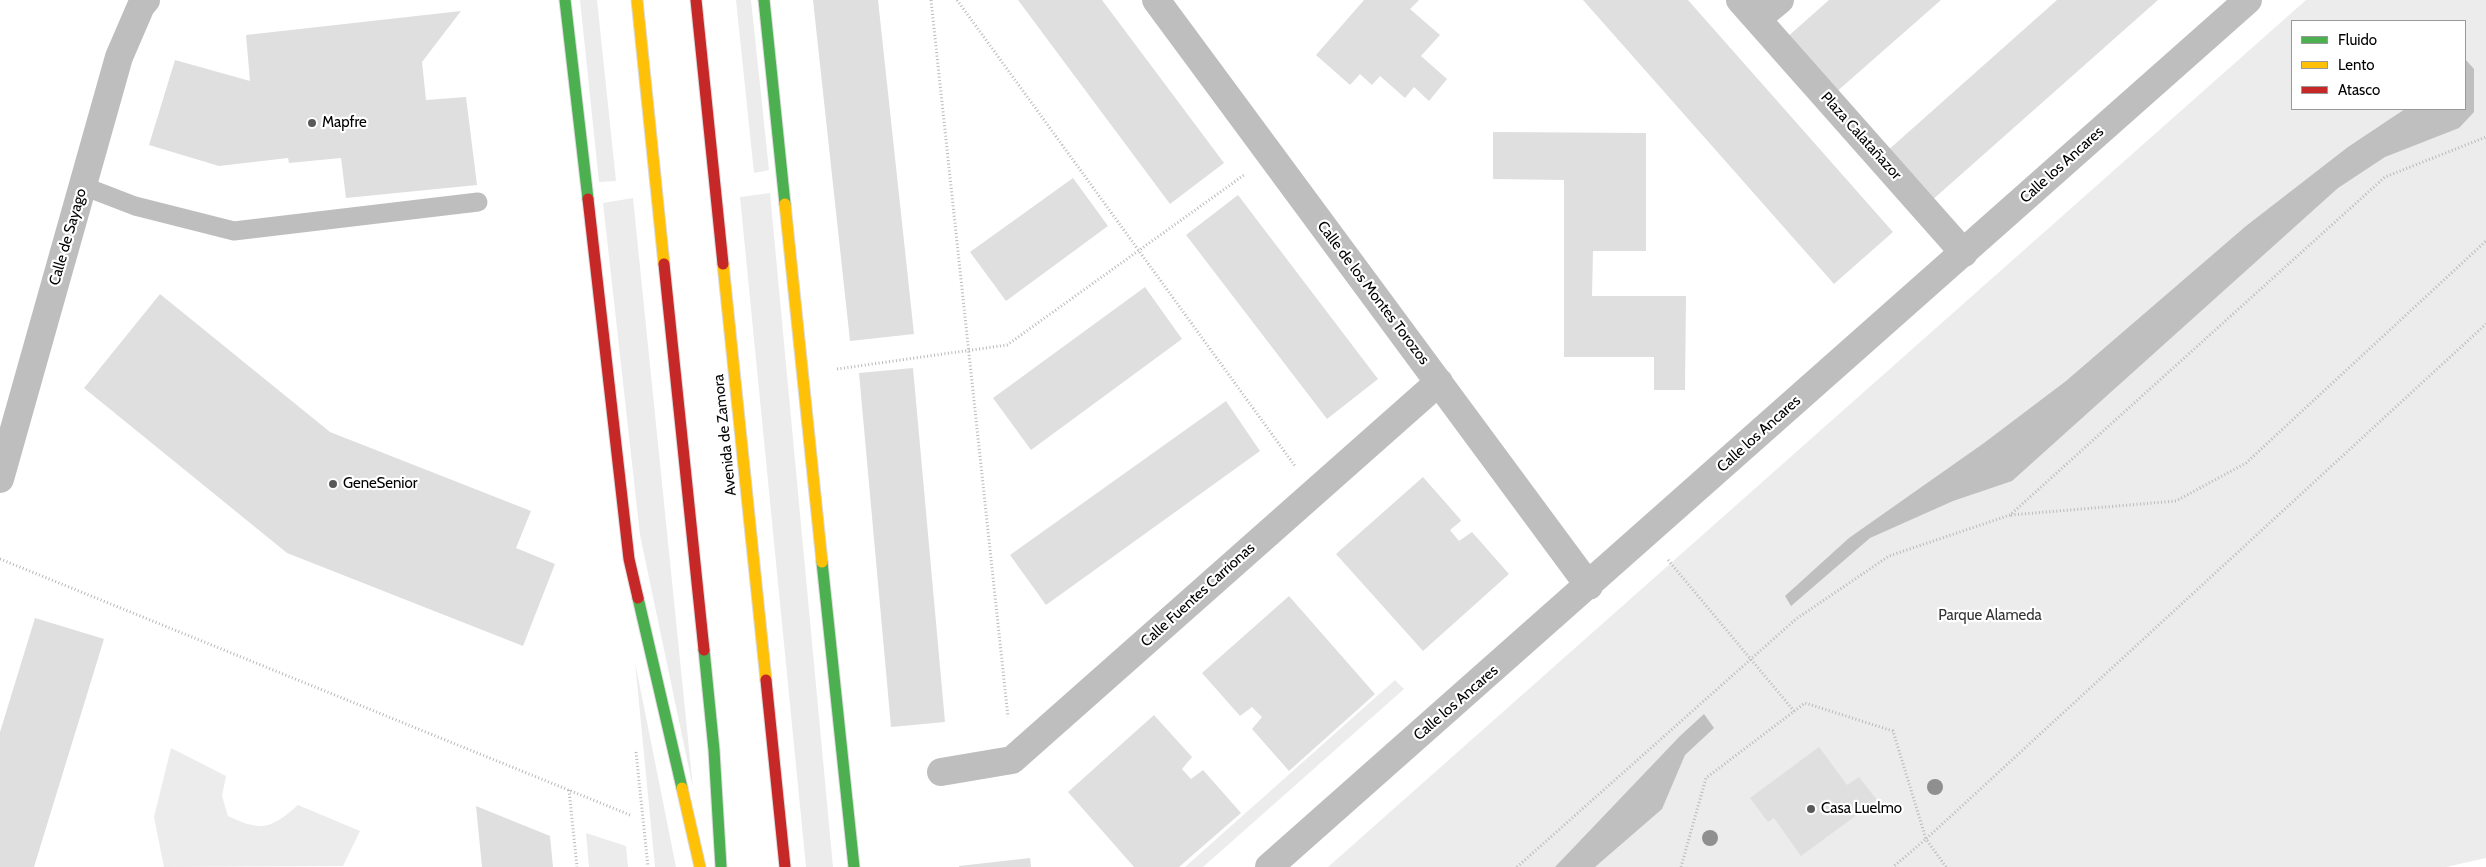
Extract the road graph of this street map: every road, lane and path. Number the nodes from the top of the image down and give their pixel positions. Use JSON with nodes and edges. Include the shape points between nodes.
{"nodes":[{"id":1,"x":146,"y":0,"type":"edge"},
{"id":2,"x":566,"y":0,"type":"edge"},
{"id":3,"x":637,"y":0,"type":"edge"},
{"id":4,"x":696,"y":0,"type":"edge"},
{"id":5,"x":764,"y":0,"type":"edge"},
{"id":6,"x":931,"y":0,"type":"edge"},
{"id":7,"x":957,"y":0,"type":"edge"},
{"id":8,"x":1156,"y":0,"type":"edge"},
{"id":9,"x":1780,"y":0,"type":"edge"},
{"id":10,"x":2248,"y":0,"type":"edge"},
{"id":11,"x":1749,"y":10,"type":"edge"},
{"id":12,"x":2486,"y":137,"type":"edge"},
{"id":13,"x":1271,"y":156,"type":"junction"},
{"id":14,"x":83,"y":186,"type":"junction"},
{"id":15,"x":478,"y":202,"type":"dead end"},
{"id":16,"x":2486,"y":242,"type":"edge"},
{"id":17,"x":1964,"y":252,"type":"junction"},
{"id":18,"x":1138,"y":253,"type":"junction"},
{"id":19,"x":2486,"y":324,"type":"edge"},
{"id":20,"x":969,"y":350,"type":"junction"},
{"id":21,"x":833,"y":369,"type":"dead end"},
{"id":22,"x":1439,"y":382,"type":"junction"},
{"id":23,"x":0,"y":479,"type":"edge"},
{"id":24,"x":1314,"y":492,"type":"junction"},
{"id":25,"x":2010,"y":515,"type":"junction"},
{"id":26,"x":1647,"y":534,"type":"junction"},
{"id":27,"x":0,"y":559,"type":"edge"},
{"id":28,"x":1589,"y":586,"type":"junction"},
{"id":29,"x":1750,"y":659,"type":"junction"},
{"id":30,"x":1794,"y":711,"type":"junction"},
{"id":31,"x":1012,"y":760,"type":"junction"},
{"id":32,"x":940,"y":772,"type":"dead end"},
{"id":33,"x":569,"y":790,"type":"junction"},
{"id":34,"x":630,"y":815,"type":"dead end"},
{"id":35,"x":1926,"y":839,"type":"junction"},
{"id":36,"x":577,"y":867,"type":"edge"},
{"id":37,"x":700,"y":867,"type":"edge"},
{"id":38,"x":721,"y":867,"type":"edge"},
{"id":39,"x":785,"y":867,"type":"edge"},
{"id":40,"x":854,"y":867,"type":"edge"},
{"id":41,"x":1269,"y":867,"type":"edge"},
{"id":42,"x":1517,"y":867,"type":"edge"},
{"id":43,"x":1681,"y":867,"type":"edge"},
{"id":44,"x":1894,"y":867,"type":"edge"},
{"id":45,"x":1946,"y":867,"type":"edge"}],
"edges":[{"from":1,"to":14,"type":"street","name":"Calle de Sayago","via":[[119,58]]},
{"from":2,"to":37,"type":"highway","via":[[629,559]]},
{"from":3,"to":38,"type":"highway","via":[[714,750]]},
{"from":4,"to":39,"type":"highway","name":"Avenida de Zamora"},
{"from":5,"to":40,"type":"highway"},
{"from":6,"to":20,"type":"path"},
{"from":7,"to":18,"type":"path"},
{"from":8,"to":13,"type":"street","name":"Calle de los Montes Torozos"},
{"from":9,"to":11,"type":"street","name":"Plaza Calatañazor"},
{"from":10,"to":17,"type":"street","name":"Calle los Ancares"},
{"from":11,"to":17,"type":"street","name":"Plaza Calatañazor"},
{"from":12,"to":25,"type":"path","via":[[2385,177]]},
{"from":13,"to":18,"type":"path"},
{"from":13,"to":22,"type":"street","name":"Calle de los Montes Torozos"},
{"from":14,"to":15,"type":"lane","via":[[135,206],[234,231]]},
{"from":14,"to":23,"type":"street","name":"Calle de Sayago"},
{"from":16,"to":25,"type":"path","via":[[2246,463],[2176,502]]},
{"from":17,"to":26,"type":"street","name":"Calle los Ancares"},
{"from":18,"to":20,"type":"path","via":[[1007,345]]},
{"from":18,"to":24,"type":"path"},
{"from":19,"to":35,"type":"path"},
{"from":20,"to":21,"type":"path"},
{"from":20,"to":31,"type":"path"},
{"from":22,"to":24,"type":"street","name":"Calle Fuentes Carrionas"},
{"from":22,"to":28,"type":"street","name":"Calle de los Montes Torozos"},
{"from":24,"to":31,"type":"street","name":"Calle Fuentes Carrionas"},
{"from":25,"to":29,"type":"path","via":[[1889,556],[1796,619]]},
{"from":26,"to":28,"type":"street","name":"Calle los Ancares"},
{"from":26,"to":29,"type":"path"},
{"from":27,"to":33,"type":"path"},
{"from":28,"to":41,"type":"street","name":"Calle los Ancares"},
{"from":29,"to":30,"type":"path"},
{"from":29,"to":42,"type":"path"},
{"from":30,"to":35,"type":"path","via":[[1804,703],[1893,731]]},
{"from":30,"to":43,"type":"path","via":[[1706,778]]},
{"from":31,"to":32,"type":"street"},
{"from":33,"to":34,"type":"path"},
{"from":33,"to":36,"type":"path"},
{"from":35,"to":44,"type":"path"},
{"from":35,"to":45,"type":"path"}]}
